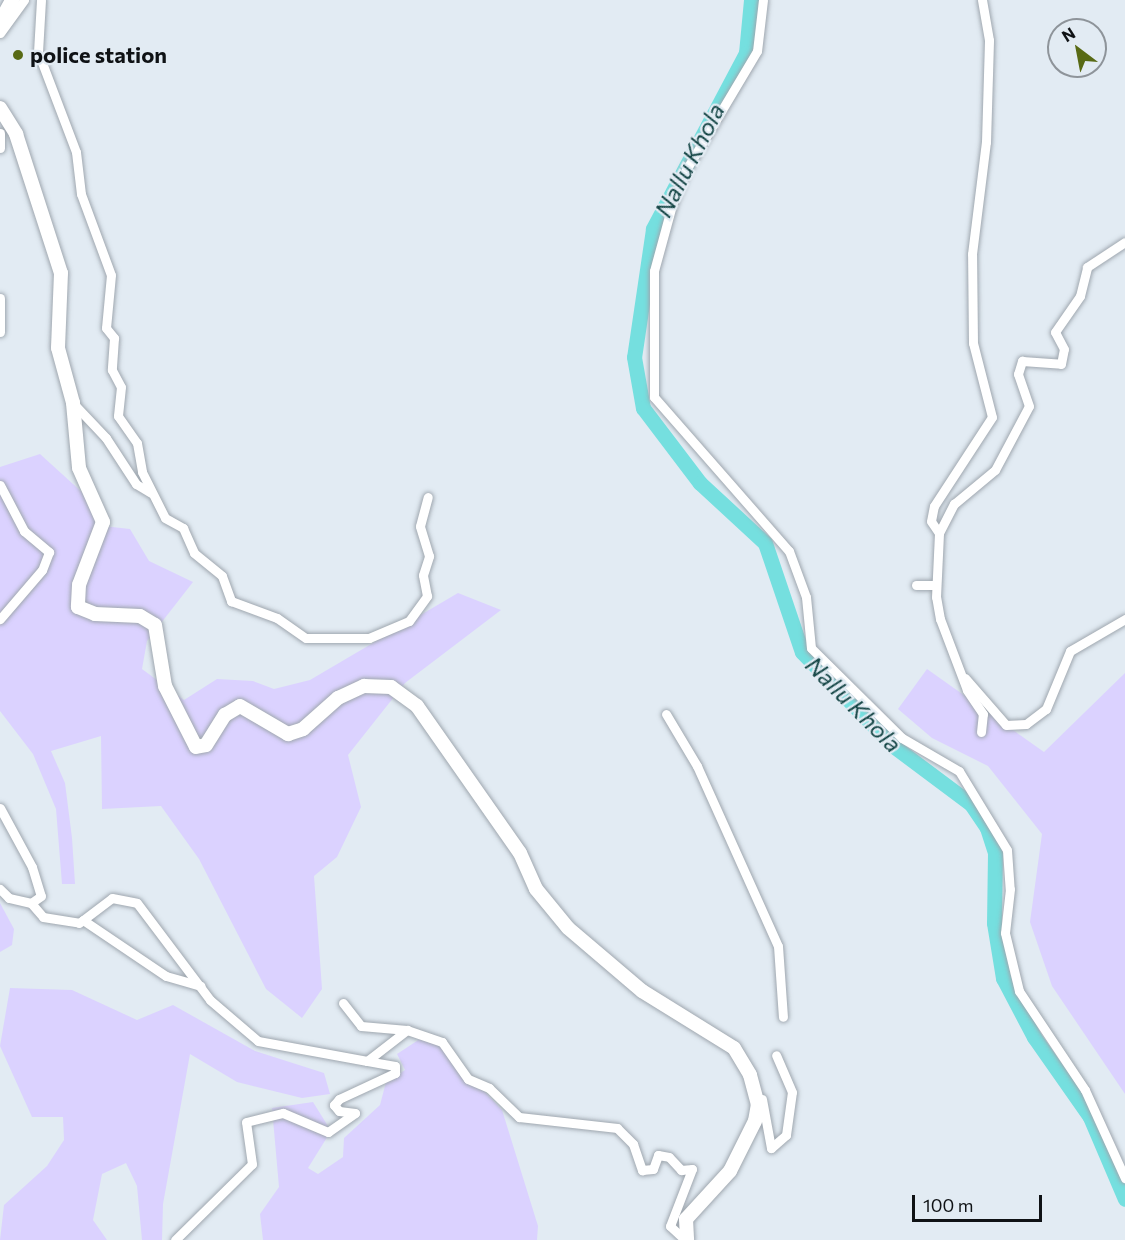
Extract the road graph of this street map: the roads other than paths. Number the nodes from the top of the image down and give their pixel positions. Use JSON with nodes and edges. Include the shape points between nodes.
{"nodes":[{"id":1,"x":12,"y":0,"type":"edge"},
{"id":2,"x":24,"y":0,"type":"edge"},
{"id":3,"x":41,"y":0,"type":"edge"},
{"id":4,"x":763,"y":0,"type":"edge"},
{"id":5,"x":982,"y":0,"type":"edge"},
{"id":6,"x":0,"y":22,"type":"edge"},
{"id":7,"x":0,"y":33,"type":"edge"},
{"id":8,"x":0,"y":108,"type":"edge"},
{"id":9,"x":0,"y":133,"type":"edge"},
{"id":10,"x":0,"y":148,"type":"edge"},
{"id":11,"x":1125,"y":242,"type":"edge"},
{"id":12,"x":0,"y":298,"type":"edge"},
{"id":13,"x":0,"y":332,"type":"edge"},
{"id":14,"x":73,"y":403,"type":"junction"},
{"id":15,"x":0,"y":485,"type":"edge"},
{"id":16,"x":151,"y":493,"type":"junction"},
{"id":17,"x":428,"y":497,"type":"dead end"},
{"id":18,"x":939,"y":533,"type":"junction"},
{"id":19,"x":916,"y":585,"type":"dead end"},
{"id":20,"x":936,"y":585,"type":"junction"},
{"id":21,"x":0,"y":619,"type":"edge"},
{"id":22,"x":1125,"y":619,"type":"edge"},
{"id":23,"x":964,"y":676,"type":"junction"},
{"id":24,"x":666,"y":714,"type":"dead end"},
{"id":25,"x":981,"y":732,"type":"dead end"},
{"id":26,"x":0,"y":808,"type":"edge"},
{"id":27,"x":0,"y":889,"type":"edge"},
{"id":28,"x":31,"y":903,"type":"junction"},
{"id":29,"x":83,"y":921,"type":"junction"},
{"id":30,"x":201,"y":986,"type":"junction"},
{"id":31,"x":343,"y":1003,"type":"dead end"},
{"id":32,"x":783,"y":1017,"type":"dead end"},
{"id":33,"x":407,"y":1030,"type":"junction"},
{"id":34,"x":776,"y":1055,"type":"dead end"},
{"id":35,"x":367,"y":1061,"type":"junction"},
{"id":36,"x":755,"y":1087,"type":"junction"},
{"id":37,"x":1125,"y":1178,"type":"edge"},
{"id":38,"x":175,"y":1240,"type":"edge"},
{"id":39,"x":686,"y":1240,"type":"edge"}],
"edges":[{"from":1,"to":6,"type":"main road"},
{"from":2,"to":7,"type":"street"},
{"from":3,"to":16,"type":"street","via":[[36,15],[40,60],[76,152],[81,194],[99,230],[111,275],[106,328],[114,338],[112,370],[121,387],[118,416],[137,442],[138,461]]},
{"from":4,"to":37,"type":"street","via":[[757,51],[686,170],[672,205],[654,271],[654,397],[789,551],[806,597],[811,648],[902,738],[959,771],[1007,850],[1010,889],[1005,933],[1019,991],[1085,1090]]},
{"from":5,"to":18,"type":"street","via":[[989,40],[986,142],[972,254],[973,343],[992,417],[934,506],[932,521]]},
{"from":8,"to":14,"type":"main road","via":[[16,134],[62,273],[56,331]]},
{"from":9,"to":10,"type":"street"},
{"from":11,"to":18,"type":"street","via":[[1087,267],[1080,296],[1055,332],[1064,349],[1061,364],[1022,361],[1018,374],[1029,406],[995,470],[954,504]]},
{"from":12,"to":13,"type":"street"},
{"from":14,"to":16,"type":"street","via":[[106,438],[136,484]]},
{"from":14,"to":36,"type":"main road","via":[[79,468],[103,522],[79,585],[78,607],[94,614],[140,616],[154,625],[165,686],[193,744],[206,745],[225,715],[240,706],[288,734],[303,729],[349,691],[380,684],[403,693],[453,750],[520,853],[536,888],[568,928],[642,991],[734,1048]]},
{"from":15,"to":21,"type":"street","via":[[24,531],[49,552],[42,570]]},
{"from":16,"to":17,"type":"street","via":[[165,518],[189,537],[194,553],[222,576],[231,602],[317,640],[369,638],[409,621],[427,596],[423,575],[429,556],[420,526]]},
{"from":18,"to":20,"type":"street"},
{"from":19,"to":20,"type":"street"},
{"from":20,"to":23,"type":"street","via":[[940,619]]},
{"from":22,"to":23,"type":"street","via":[[1070,651],[1046,709],[1026,724],[1006,724]]},
{"from":23,"to":25,"type":"street","via":[[983,714]]},
{"from":24,"to":32,"type":"street","via":[[697,765],[778,946]]},
{"from":26,"to":28,"type":"street","via":[[38,881],[40,896]]},
{"from":27,"to":28,"type":"street","via":[[9,898]]},
{"from":28,"to":29,"type":"street","via":[[43,917]]},
{"from":29,"to":30,"type":"street","via":[[166,976]]},
{"from":29,"to":30,"type":"street","via":[[112,898],[137,903]]},
{"from":30,"to":35,"type":"street","via":[[258,1041]]},
{"from":31,"to":33,"type":"street","via":[[361,1026]]},
{"from":33,"to":35,"type":"street"},
{"from":33,"to":39,"type":"street","via":[[442,1042],[468,1078],[489,1088],[519,1117],[616,1128],[633,1144],[642,1170],[653,1169],[658,1155],[669,1156],[681,1170],[692,1169],[670,1226]]},
{"from":34,"to":36,"type":"street","via":[[792,1092],[786,1135],[771,1148],[764,1102]]},
{"from":35,"to":38,"type":"street","via":[[395,1066],[395,1073],[339,1099],[334,1105],[339,1111],[355,1113],[328,1132],[283,1113],[246,1122],[252,1164]]},
{"from":36,"to":39,"type":"main road","via":[[755,1121],[730,1171],[686,1219]]}]}
